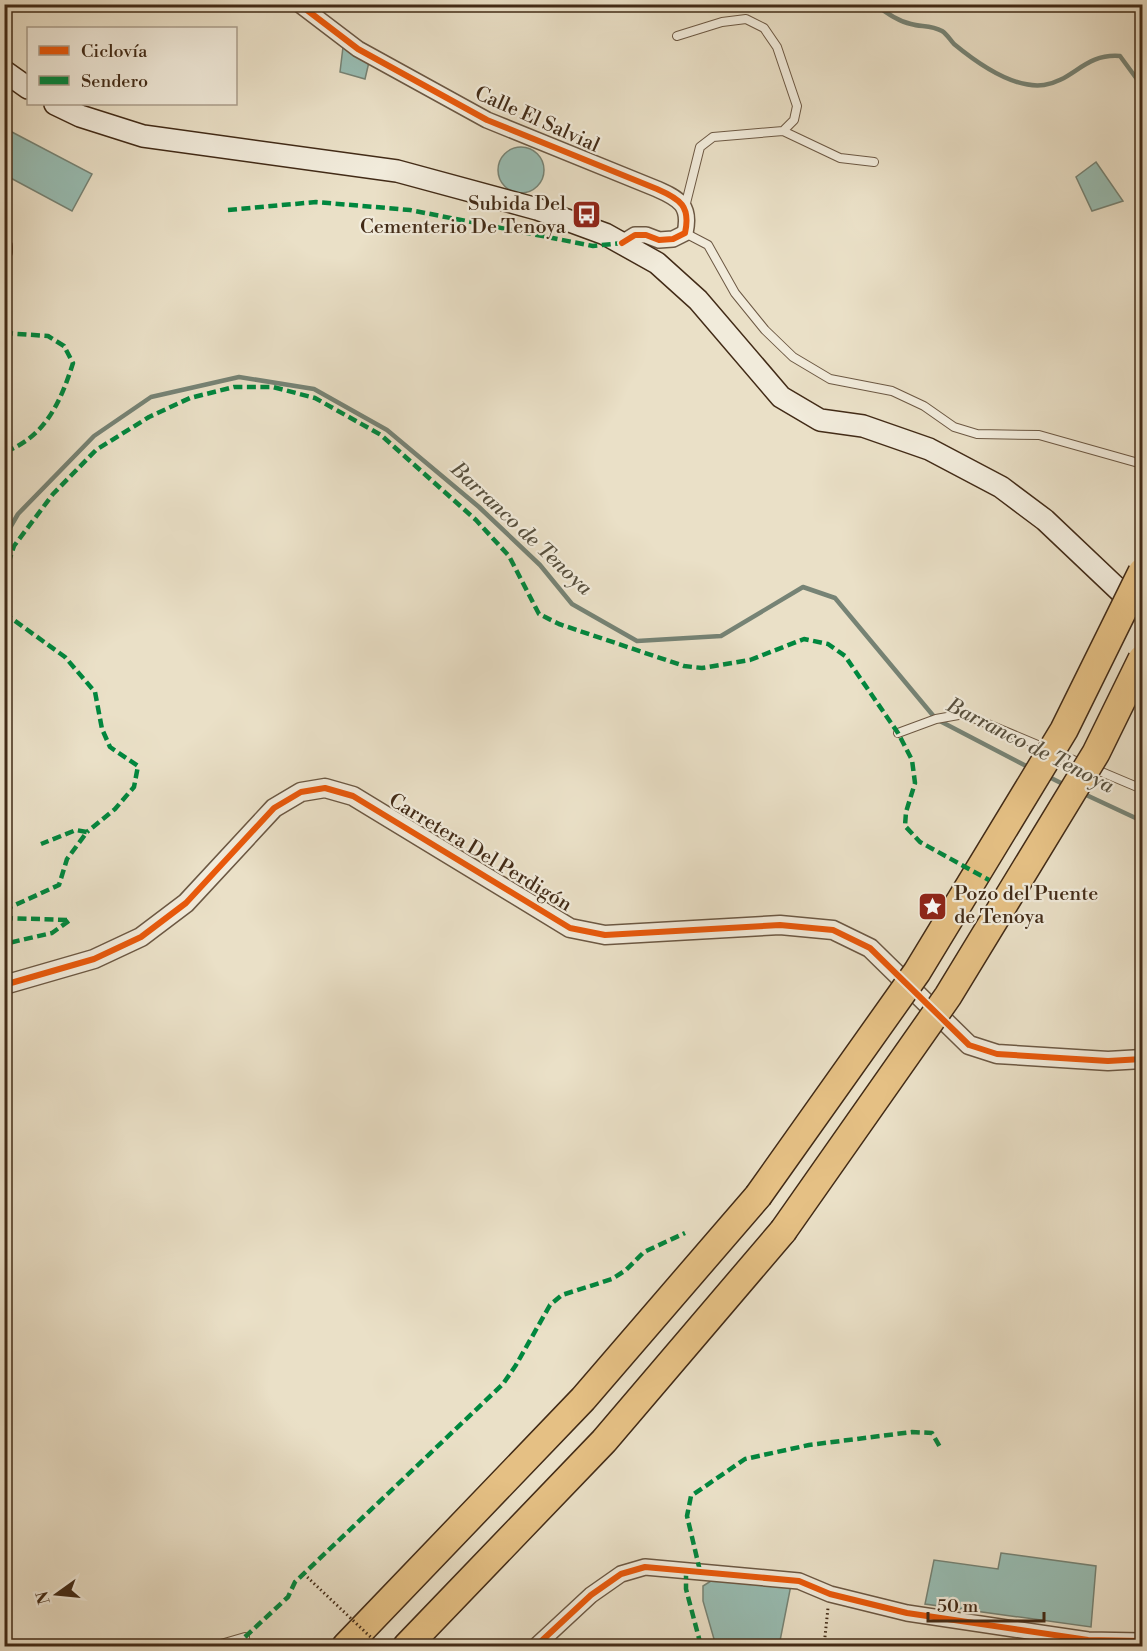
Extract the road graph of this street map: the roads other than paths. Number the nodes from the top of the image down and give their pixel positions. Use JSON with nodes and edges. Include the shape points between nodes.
{"nodes":[{"id":1,"x":298,"y":4,"type":"edge"},
{"id":2,"x":677,"y":36,"type":"dead end"},
{"id":3,"x":4,"y":72,"type":"edge"},
{"id":4,"x":27,"y":87,"type":"edge"},
{"id":5,"x":57,"y":105,"type":"edge"},
{"id":6,"x":783,"y":131,"type":"junction"},
{"id":7,"x":874,"y":162,"type":"dead end"},
{"id":8,"x":685,"y":207,"type":"junction"},
{"id":9,"x":685,"y":233,"type":"junction"},
{"id":10,"x":622,"y":243,"type":"junction"},
{"id":11,"x":4,"y":246,"type":"edge"},
{"id":12,"x":4,"y":252,"type":"edge"},
{"id":13,"x":1143,"y":464,"type":"edge"},
{"id":14,"x":1143,"y":572,"type":"edge"},
{"id":15,"x":1143,"y":612,"type":"edge"},
{"id":16,"x":1143,"y":659,"type":"edge"},
{"id":17,"x":898,"y":733,"type":"dead end"},
{"id":18,"x":1143,"y":789,"type":"edge"},
{"id":19,"x":4,"y":985,"type":"edge"},
{"id":20,"x":1143,"y":1059,"type":"edge"},
{"id":21,"x":245,"y":1637,"type":"dead end"},
{"id":22,"x":1143,"y":1641,"type":"edge"},
{"id":23,"x":1083,"y":1643,"type":"edge"},
{"id":24,"x":214,"y":1647,"type":"edge"},
{"id":25,"x":346,"y":1647,"type":"edge"},
{"id":26,"x":407,"y":1647,"type":"edge"},
{"id":27,"x":536,"y":1647,"type":"edge"}],
"edges":[{"from":1,"to":8,"type":"street","name":"Calle El Salvial","via":[[358,49],[487,120],[676,197]]},
{"from":2,"to":6,"type":"lane","via":[[746,19],[764,28],[777,47],[797,106],[794,120]]},
{"from":3,"to":4,"type":"main road"},
{"from":5,"to":10,"type":"main road","via":[[143,136],[397,171],[537,209]]},
{"from":6,"to":7,"type":"lane","via":[[840,158]]},
{"from":6,"to":8,"type":"lane","via":[[713,137],[700,147]]},
{"from":8,"to":9,"type":"street"},
{"from":9,"to":10,"type":"street","via":[[659,240],[635,236]]},
{"from":9,"to":13,"type":"lane","via":[[708,245],[735,293],[765,330],[793,357],[830,379],[892,391],[924,406],[954,427],[977,434],[1039,435]]},
{"from":10,"to":15,"type":"main road","via":[[657,263],[698,300],[782,397],[820,420],[863,426],[929,449],[1001,486],[1045,520]]},
{"from":11,"to":12,"type":"street"},
{"from":14,"to":25,"type":"highway","bridge":true,"via":[[1064,730],[917,972],[758,1196],[583,1399]]},
{"from":16,"to":26,"type":"highway","bridge":true,"via":[[1096,753],[948,996],[783,1231],[604,1441]]},
{"from":17,"to":18,"type":"lane","via":[[964,714]]},
{"from":19,"to":20,"type":"street","name":"Carretera Del Perdigón","via":[[94,959],[141,937],[186,903],[274,807],[301,792],[325,788],[353,796],[570,927],[605,935],[780,925],[833,930],[870,948],[969,1045],[997,1054],[1108,1061]]},
{"from":21,"to":24,"type":"lane"},
{"from":22,"to":23,"type":"street"},
{"from":23,"to":27,"type":"street","via":[[907,1613],[830,1594],[799,1581],[645,1567],[621,1574],[591,1595]]}]}
